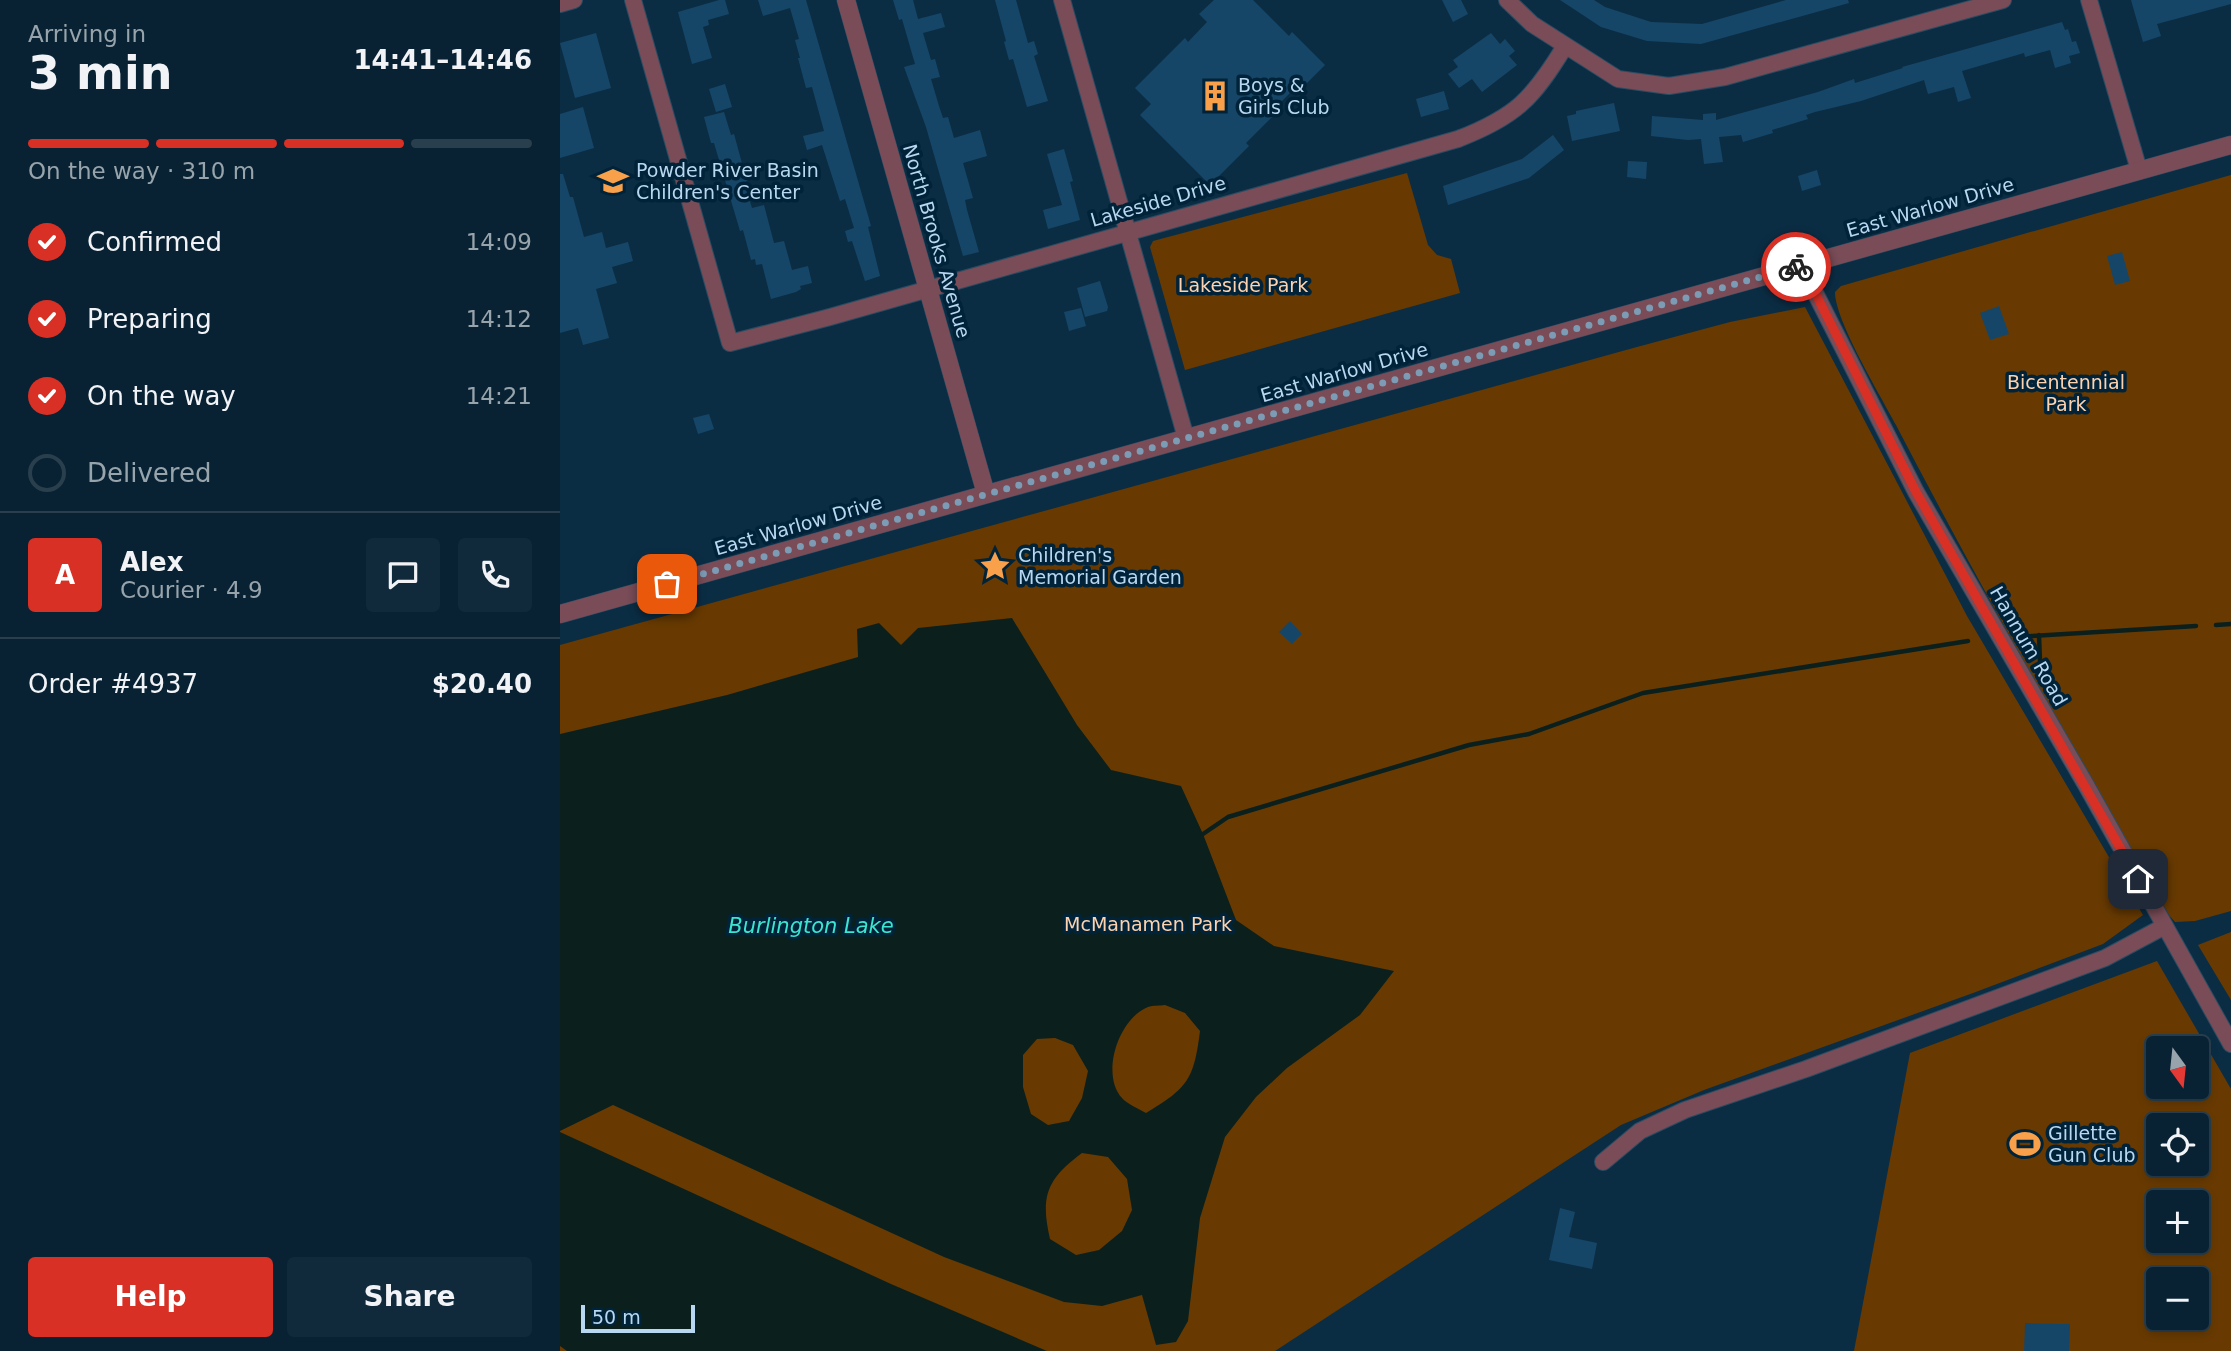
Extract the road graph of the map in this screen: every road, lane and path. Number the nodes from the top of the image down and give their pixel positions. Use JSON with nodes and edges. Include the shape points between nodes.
{"nodes":[{"id":1,"x":574,"y":0,"type":"edge"},
{"id":2,"x":633,"y":0,"type":"edge"},
{"id":3,"x":846,"y":0,"type":"edge"},
{"id":4,"x":1062,"y":0,"type":"edge"},
{"id":5,"x":1507,"y":0,"type":"edge"},
{"id":6,"x":2003,"y":0,"type":"edge"},
{"id":7,"x":2090,"y":0,"type":"edge"},
{"id":8,"x":560,"y":4,"type":"edge"},
{"id":9,"x":1564,"y":46,"type":"junction"},
{"id":10,"x":2231,"y":145,"type":"edge"},
{"id":11,"x":2139,"y":170,"type":"junction"},
{"id":12,"x":1128,"y":232,"type":"junction"},
{"id":13,"x":1801,"y":265,"type":"junction"},
{"id":14,"x":928,"y":289,"type":"junction"},
{"id":15,"x":1186,"y":438,"type":"junction"},
{"id":16,"x":986,"y":494,"type":"junction"},
{"id":17,"x":560,"y":614,"type":"edge"},
{"id":18,"x":2165,"y":926,"type":"junction"},
{"id":19,"x":2231,"y":1044,"type":"edge"},
{"id":20,"x":1603,"y":1162,"type":"dead end"}],
"edges":[{"from":1,"to":8,"type":"street"},
{"from":2,"to":14,"type":"street","name":"Lakeside Drive","via":[[730,342]]},
{"from":3,"to":14,"type":"street","name":"North Brooks Avenue"},
{"from":4,"to":12,"type":"street"},
{"from":5,"to":9,"type":"street"},
{"from":6,"to":9,"type":"street","via":[[1725,78],[1669,86],[1618,79]]},
{"from":7,"to":11,"type":"street"},
{"from":9,"to":12,"type":"street","name":"Lakeside Drive","via":[[1545,79],[1516,110],[1490,127]]},
{"from":10,"to":11,"type":"street","name":"East Warlow Drive"},
{"from":11,"to":13,"type":"street","name":"East Warlow Drive"},
{"from":12,"to":14,"type":"street","name":"Lakeside Drive"},
{"from":12,"to":15,"type":"street"},
{"from":13,"to":15,"type":"street","name":"East Warlow Drive"},
{"from":13,"to":18,"type":"street","name":"Hannum Road","via":[[1916,492]]},
{"from":14,"to":16,"type":"street","name":"North Brooks Avenue"},
{"from":15,"to":16,"type":"street","name":"East Warlow Drive"},
{"from":16,"to":17,"type":"street","name":"East Warlow Drive"},
{"from":18,"to":19,"type":"street","name":"Hannum Road"},
{"from":18,"to":20,"type":"street","via":[[2105,958],[1685,1110],[1640,1131]]}]}
